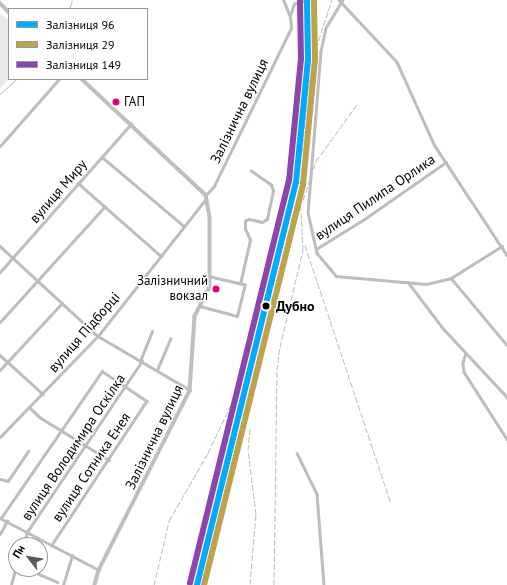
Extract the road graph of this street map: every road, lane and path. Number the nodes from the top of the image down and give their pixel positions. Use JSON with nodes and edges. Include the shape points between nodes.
{"nodes":[{"id":1,"x":283,"y":0,"type":"edge"},
{"id":2,"x":308,"y":0,"type":"edge"},
{"id":3,"x":341,"y":1,"type":"edge"},
{"id":4,"x":0,"y":3,"type":"edge"},
{"id":5,"x":8,"y":11,"type":"edge"},
{"id":6,"x":290,"y":17,"type":"junction"},
{"id":7,"x":58,"y":80,"type":"edge"},
{"id":8,"x":83,"y":80,"type":"edge"},
{"id":9,"x":131,"y":124,"type":"junction"},
{"id":10,"x":0,"y":146,"type":"edge"},
{"id":11,"x":102,"y":156,"type":"junction"},
{"id":12,"x":446,"y":162,"type":"junction"},
{"id":13,"x":251,"y":171,"type":"dead end"},
{"id":14,"x":78,"y":183,"type":"junction"},
{"id":15,"x":207,"y":196,"type":"junction"},
{"id":16,"x":105,"y":206,"type":"junction"},
{"id":17,"x":184,"y":226,"type":"junction"},
{"id":18,"x":0,"y":246,"type":"edge"},
{"id":19,"x":502,"y":246,"type":"junction"},
{"id":20,"x":316,"y":249,"type":"junction"},
{"id":21,"x":507,"y":255,"type":"edge"},
{"id":22,"x":161,"y":256,"type":"junction"},
{"id":23,"x":13,"y":258,"type":"junction"},
{"id":24,"x":0,"y":272,"type":"edge"},
{"id":25,"x":210,"y":277,"type":"junction"},
{"id":26,"x":451,"y":278,"type":"junction"},
{"id":27,"x":37,"y":280,"type":"junction"},
{"id":28,"x":408,"y":282,"type":"junction"},
{"id":29,"x":240,"y":284,"type":"junction"},
{"id":30,"x":62,"y":303,"type":"junction"},
{"id":31,"x":200,"y":306,"type":"junction"},
{"id":32,"x":0,"y":322,"type":"edge"},
{"id":33,"x":152,"y":331,"type":"dead end"},
{"id":34,"x":98,"y":336,"type":"junction"},
{"id":35,"x":170,"y":339,"type":"dead end"},
{"id":36,"x":507,"y":345,"type":"edge"},
{"id":37,"x":466,"y":353,"type":"junction"},
{"id":38,"x":0,"y":355,"type":"edge"},
{"id":39,"x":141,"y":361,"type":"junction"},
{"id":40,"x":7,"y":362,"type":"junction"},
{"id":41,"x":0,"y":370,"type":"edge"},
{"id":42,"x":157,"y":370,"type":"junction"},
{"id":43,"x":126,"y":387,"type":"junction"},
{"id":44,"x":190,"y":390,"type":"junction"},
{"id":45,"x":43,"y":394,"type":"junction"},
{"id":46,"x":507,"y":397,"type":"edge"},
{"id":47,"x":29,"y":407,"type":"junction"},
{"id":48,"x":62,"y":431,"type":"junction"},
{"id":49,"x":0,"y":437,"type":"edge"},
{"id":50,"x":507,"y":439,"type":"edge"},
{"id":51,"x":86,"y":447,"type":"junction"},
{"id":52,"x":28,"y":451,"type":"dead end"},
{"id":53,"x":297,"y":453,"type":"dead end"},
{"id":54,"x":109,"y":460,"type":"junction"},
{"id":55,"x":0,"y":479,"type":"edge"},
{"id":56,"x":0,"y":518,"type":"edge"},
{"id":57,"x":7,"y":521,"type":"junction"},
{"id":58,"x":27,"y":532,"type":"junction"},
{"id":59,"x":0,"y":534,"type":"edge"},
{"id":60,"x":25,"y":537,"type":"edge"},
{"id":61,"x":52,"y":545,"type":"junction"},
{"id":62,"x":72,"y":555,"type":"junction"},
{"id":63,"x":99,"y":570,"type":"junction"},
{"id":64,"x":45,"y":577,"type":"edge"},
{"id":65,"x":57,"y":582,"type":"dead end"},
{"id":66,"x":63,"y":585,"type":"edge"},
{"id":67,"x":95,"y":585,"type":"edge"},
{"id":68,"x":324,"y":585,"type":"edge"}],
"edges":[{"from":1,"to":6,"type":"street"},
{"from":2,"to":6,"type":"street","via":[[294,4]]},
{"from":3,"to":12,"type":"street","via":[[397,62],[422,122]]},
{"from":3,"to":20,"type":"street","via":[[326,28],[321,48],[308,212]]},
{"from":4,"to":5,"type":"main road"},
{"from":6,"to":15,"type":"street","name":"Залізнична вулиця","via":[[291,28],[288,36]]},
{"from":7,"to":10,"type":"street"},
{"from":8,"to":9,"type":"main road"},
{"from":9,"to":11,"type":"street","name":"вулиця Миру"},
{"from":9,"to":15,"type":"main road"},
{"from":11,"to":14,"type":"street","name":"вулиця Миру"},
{"from":11,"to":17,"type":"street"},
{"from":12,"to":19,"type":"street"},
{"from":12,"to":20,"type":"street","name":"вулиця Пилипа Орлика","via":[[363,220]]},
{"from":13,"to":29,"type":"street","via":[[271,185],[273,191],[267,219],[262,222],[249,219],[246,221],[245,229],[250,240]]},
{"from":14,"to":16,"type":"street"},
{"from":14,"to":23,"type":"street","name":"вулиця Миру"},
{"from":15,"to":17,"type":"street","name":"вулиця Підборці"},
{"from":15,"to":25,"type":"main road","name":"Залізнична вулиця"},
{"from":16,"to":22,"type":"street"},
{"from":16,"to":27,"type":"street"},
{"from":17,"to":22,"type":"street","name":"вулиця Підборці"},
{"from":18,"to":23,"type":"street"},
{"from":19,"to":21,"type":"street"},
{"from":19,"to":26,"type":"street"},
{"from":20,"to":28,"type":"street","via":[[336,276]]},
{"from":22,"to":34,"type":"street","name":"вулиця Підборці"},
{"from":23,"to":24,"type":"street","name":"вулиця Миру"},
{"from":23,"to":27,"type":"street"},
{"from":25,"to":29,"type":"street"},
{"from":25,"to":31,"type":"main road","name":"Залізнична вулиця","via":[[209,291]]},
{"from":26,"to":28,"type":"street","via":[[426,284]]},
{"from":26,"to":36,"type":"street"},
{"from":27,"to":30,"type":"street"},
{"from":27,"to":32,"type":"street"},
{"from":28,"to":37,"type":"street"},
{"from":29,"to":31,"type":"street","via":[[245,285],[237,316]]},
{"from":30,"to":34,"type":"street"},
{"from":30,"to":40,"type":"street"},
{"from":31,"to":44,"type":"main road","name":"Залізнична вулиця","via":[[194,324]]},
{"from":33,"to":39,"type":"street","name":"вулиця Володимира Оскілка"},
{"from":34,"to":39,"type":"street"},
{"from":34,"to":45,"type":"street","name":"вулиця Підборці"},
{"from":35,"to":42,"type":"street"},
{"from":37,"to":46,"type":"street"},
{"from":37,"to":50,"type":"street","via":[[464,372]]},
{"from":38,"to":40,"type":"street"},
{"from":39,"to":42,"type":"street"},
{"from":39,"to":43,"type":"street","name":"вулиця Володимира Оскілка"},
{"from":40,"to":41,"type":"street"},
{"from":40,"to":45,"type":"street"},
{"from":42,"to":44,"type":"street"},
{"from":43,"to":48,"type":"street","via":[[102,371]]},
{"from":43,"to":51,"type":"street","name":"вулиця Володимира Оскілка"},
{"from":43,"to":54,"type":"street","name":"вулиця Сотника Енея","via":[[147,401]]},
{"from":44,"to":63,"type":"main road","name":"Залізнична вулиця"},
{"from":45,"to":47,"type":"street","name":"вулиця Підборці"},
{"from":47,"to":48,"type":"street"},
{"from":47,"to":49,"type":"street","name":"вулиця Підборці"},
{"from":48,"to":51,"type":"street"},
{"from":48,"to":56,"type":"street"},
{"from":51,"to":54,"type":"street"},
{"from":51,"to":58,"type":"street","name":"вулиця Володимира Оскілка"},
{"from":52,"to":55,"type":"street","via":[[8,481]]},
{"from":53,"to":68,"type":"street","via":[[316,494]]},
{"from":54,"to":61,"type":"street","name":"вулиця Сотника Енея"},
{"from":56,"to":57,"type":"street"},
{"from":57,"to":58,"type":"street"},
{"from":57,"to":59,"type":"street"},
{"from":58,"to":60,"type":"street","name":"вулиця Володимира Оскілка"},
{"from":58,"to":61,"type":"street"},
{"from":61,"to":62,"type":"street"},
{"from":62,"to":63,"type":"street"},
{"from":62,"to":66,"type":"street"},
{"from":63,"to":67,"type":"main road","name":"Залізнична вулиця"},
{"from":64,"to":65,"type":"street"}]}
